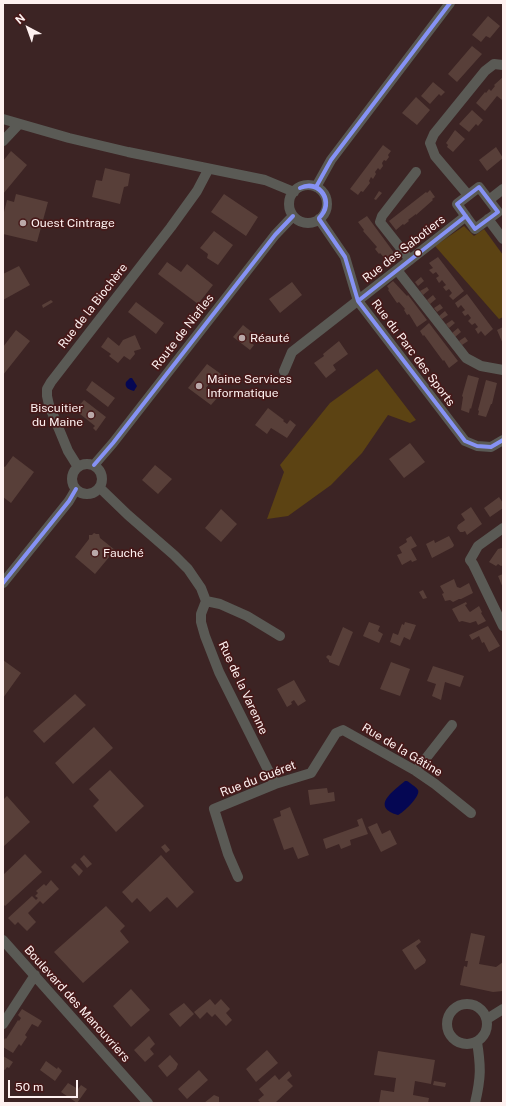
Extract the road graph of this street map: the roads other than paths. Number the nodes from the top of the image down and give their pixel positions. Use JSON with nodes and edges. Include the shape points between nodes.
{"nodes":[{"id":1,"x":450,"y":3,"type":"edge"},
{"id":2,"x":503,"y":65,"type":"edge"},
{"id":3,"x":3,"y":119,"type":"edge"},
{"id":4,"x":19,"y":124,"type":"junction"},
{"id":5,"x":3,"y":141,"type":"edge"},
{"id":6,"x":208,"y":170,"type":"junction"},
{"id":7,"x":416,"y":172,"type":"dead end"},
{"id":8,"x":316,"y":187,"type":"junction"},
{"id":9,"x":503,"y":189,"type":"edge"},
{"id":10,"x":294,"y":192,"type":"junction"},
{"id":11,"x":468,"y":195,"type":"junction"},
{"id":12,"x":489,"y":200,"type":"junction"},
{"id":13,"x":293,"y":216,"type":"junction"},
{"id":14,"x":466,"y":216,"type":"junction"},
{"id":15,"x":319,"y":219,"type":"junction"},
{"id":16,"x":488,"y":219,"type":"junction"},
{"id":17,"x":503,"y":239,"type":"edge"},
{"id":18,"x":410,"y":260,"type":"junction"},
{"id":19,"x":397,"y":270,"type":"junction"},
{"id":20,"x":358,"y":302,"type":"junction"},
{"id":21,"x":503,"y":370,"type":"edge"},
{"id":22,"x":284,"y":371,"type":"dead end"},
{"id":23,"x":503,"y":440,"type":"edge"},
{"id":24,"x":94,"y":465,"type":"junction"},
{"id":25,"x":78,"y":467,"type":"junction"},
{"id":26,"x":100,"y":488,"type":"junction"},
{"id":27,"x":76,"y":489,"type":"junction"},
{"id":28,"x":503,"y":528,"type":"edge"},
{"id":29,"x":3,"y":583,"type":"edge"},
{"id":30,"x":206,"y":601,"type":"junction"},
{"id":31,"x":503,"y":626,"type":"edge"},
{"id":32,"x":280,"y":636,"type":"dead end"},
{"id":33,"x":452,"y":725,"type":"dead end"},
{"id":34,"x":336,"y":733,"type":"joint"},
{"id":35,"x":416,"y":771,"type":"junction"},
{"id":36,"x":275,"y":784,"type":"junction"},
{"id":37,"x":471,"y":813,"type":"dead end"},
{"id":38,"x":238,"y":877,"type":"dead end"},
{"id":39,"x":3,"y":940,"type":"edge"},
{"id":40,"x":35,"y":975,"type":"junction"},
{"id":41,"x":503,"y":1009,"type":"edge"},
{"id":42,"x":487,"y":1019,"type":"junction"},
{"id":43,"x":3,"y":1024,"type":"edge"},
{"id":44,"x":477,"y":1042,"type":"junction"},
{"id":45,"x":148,"y":1103,"type":"edge"},
{"id":46,"x":475,"y":1103,"type":"edge"}],
"edges":[{"from":1,"to":8,"type":"street","via":[[331,160]]},
{"from":2,"to":11,"type":"street","via":[[494,64],[485,71],[434,134],[430,143],[435,156]]},
{"from":3,"to":4,"type":"street"},
{"from":4,"to":5,"type":"street"},
{"from":4,"to":6,"type":"street"},
{"from":6,"to":10,"type":"street","via":[[265,180]]},
{"from":6,"to":25,"type":"street","name":"Rue de la Biochère","via":[[197,191],[171,227],[47,389],[49,405],[68,451]]},
{"from":7,"to":18,"type":"street","via":[[380,222]]},
{"from":8,"to":10,"type":"street","via":[[304,185]]},
{"from":8,"to":15,"type":"street","via":[[327,202]]},
{"from":9,"to":12,"type":"street"},
{"from":10,"to":13,"type":"street","via":[[289,201]]},
{"from":11,"to":12,"type":"street","via":[[479,187]]},
{"from":11,"to":14,"type":"street","via":[[456,204]]},
{"from":12,"to":16,"type":"street","via":[[498,212]]},
{"from":13,"to":15,"type":"street","via":[[303,222],[314,222]]},
{"from":13,"to":24,"type":"street","name":"Route de Niafles","via":[[275,235]]},
{"from":14,"to":16,"type":"street","via":[[475,229]]},
{"from":14,"to":18,"type":"street","name":"Rue des Sabotiers"},
{"from":15,"to":20,"type":"street","name":"Rue du Parc des Sports","via":[[344,257]]},
{"from":16,"to":17,"type":"street"},
{"from":18,"to":19,"type":"street","name":"Rue des Sabotiers"},
{"from":19,"to":20,"type":"street","name":"Rue des Sabotiers"},
{"from":19,"to":21,"type":"street","via":[[466,358],[481,366]]},
{"from":20,"to":22,"type":"street","name":"Rue des Sabotiers","via":[[292,352]]},
{"from":20,"to":23,"type":"street","name":"Rue du Parc des Sports","via":[[465,442],[491,447]]},
{"from":24,"to":25,"type":"street"},
{"from":24,"to":26,"type":"street","via":[[102,475]]},
{"from":25,"to":27,"type":"street","via":[[72,475]]},
{"from":26,"to":27,"type":"street","via":[[88,494]]},
{"from":26,"to":30,"type":"street","via":[[184,564]]},
{"from":27,"to":29,"type":"street"},
{"from":28,"to":31,"type":"street","via":[[478,546],[470,560]]},
{"from":30,"to":32,"type":"street","via":[[247,616]]},
{"from":30,"to":36,"type":"street","name":"Rue de la Varenne","via":[[201,622],[205,636],[219,672]]},
{"from":33,"to":35,"type":"street"},
{"from":34,"to":35,"type":"street","name":"Rue de la Gâtine","via":[[343,730]]},
{"from":34,"to":36,"type":"street","name":"Rue du Guéret","via":[[311,773]]},
{"from":35,"to":37,"type":"street","name":"Rue de la Gâtine"},
{"from":36,"to":38,"type":"street","name":"Rue du Guéret","via":[[214,809]]},
{"from":39,"to":40,"type":"street","name":"Boulevard des Manouvriers"},
{"from":40,"to":43,"type":"street"},
{"from":40,"to":45,"type":"street","name":"Boulevard des Manouvriers"},
{"from":41,"to":42,"type":"street"},
{"from":42,"to":44,"type":"street","via":[[486,1032]]},
{"from":42,"to":44,"type":"street","via":[[485,1013],[474,1004],[461,1004],[450,1012],[447,1025],[452,1038],[464,1044]]},
{"from":44,"to":46,"type":"street","via":[[481,1069]]}]}
